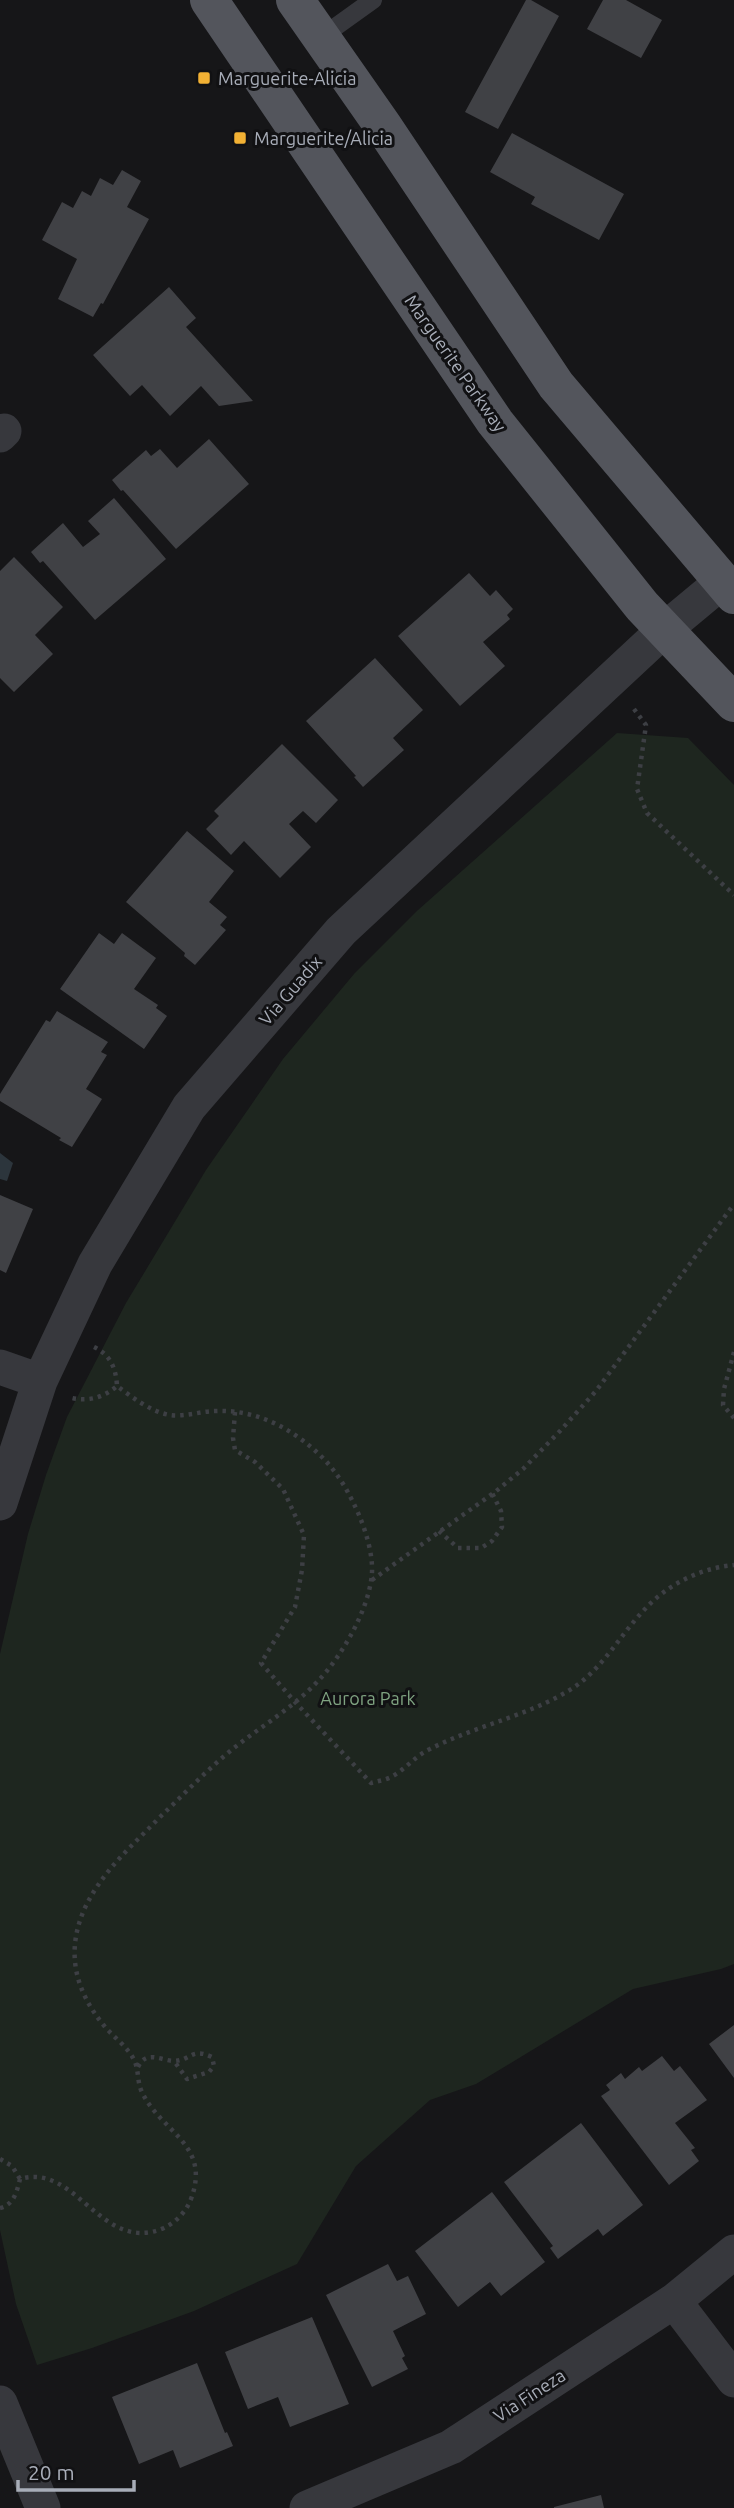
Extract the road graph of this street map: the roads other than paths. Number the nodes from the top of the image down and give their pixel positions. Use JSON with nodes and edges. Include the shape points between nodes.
{"nodes":[{"id":1,"x":209,"y":0,"type":"edge"},
{"id":2,"x":295,"y":0,"type":"edge"},
{"id":3,"x":373,"y":0,"type":"edge"},
{"id":4,"x":320,"y":38,"type":"junction"},
{"id":5,"x":728,"y":588,"type":"edge"},
{"id":6,"x":664,"y":630,"type":"junction"},
{"id":7,"x":734,"y":703,"type":"edge"},
{"id":8,"x":0,"y":1367,"type":"edge"},
{"id":9,"x":39,"y":1385,"type":"junction"},
{"id":10,"x":0,"y":1503,"type":"edge"},
{"id":11,"x":734,"y":2252,"type":"edge"},
{"id":12,"x":674,"y":2301,"type":"junction"},
{"id":13,"x":734,"y":2380,"type":"edge"},
{"id":14,"x":0,"y":2403,"type":"edge"},
{"id":15,"x":44,"y":2508,"type":"edge"},
{"id":16,"x":307,"y":2508,"type":"edge"}],
"edges":[{"from":1,"to":6,"type":"main road","name":"Marguerite Parkway","via":[[495,422]]},
{"from":2,"to":4,"type":"main road"},
{"from":3,"to":4,"type":"lane"},
{"from":4,"to":5,"type":"main road","via":[[556,385]]},
{"from":5,"to":6,"type":"street","name":"Via Guadix"},
{"from":6,"to":7,"type":"main road","name":"Marguerite Parkway"},
{"from":6,"to":9,"type":"street","name":"Via Guadix","via":[[341,931],[190,1107],[95,1264]]},
{"from":8,"to":9,"type":"street"},
{"from":9,"to":10,"type":"street","name":"Via Guadix"},
{"from":11,"to":12,"type":"street","name":"Via Fineza"},
{"from":12,"to":13,"type":"street"},
{"from":12,"to":16,"type":"street","name":"Via Fineza","via":[[451,2447]]},
{"from":14,"to":15,"type":"street"}]}
